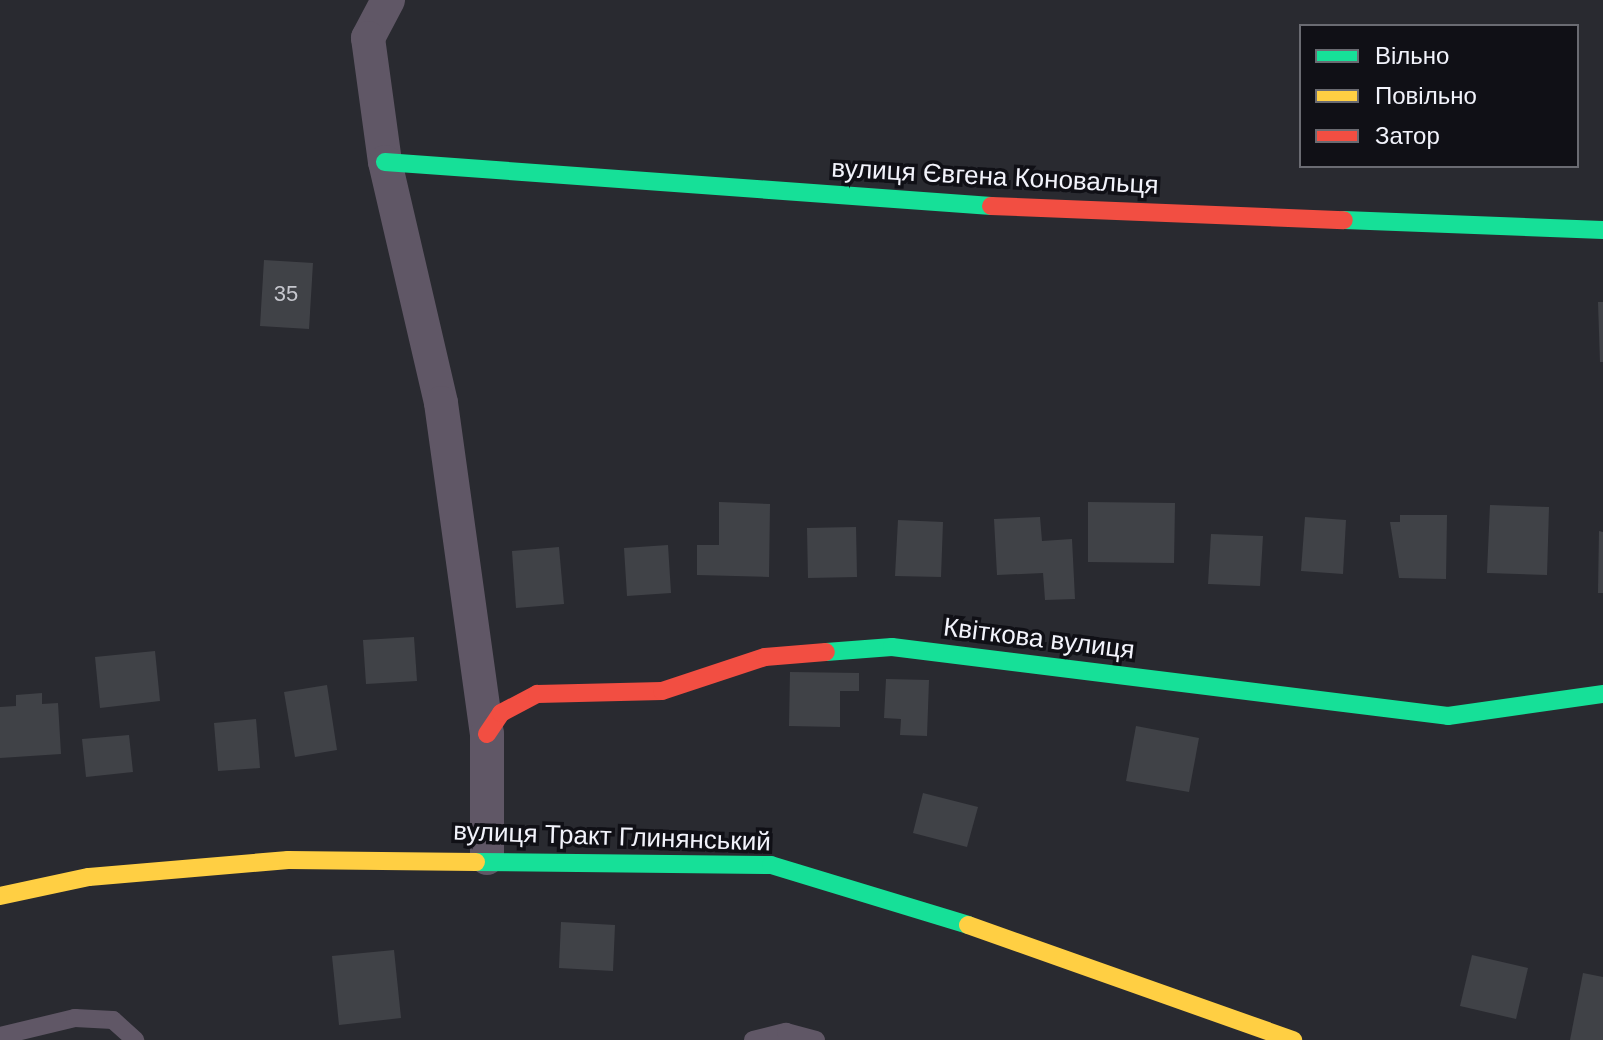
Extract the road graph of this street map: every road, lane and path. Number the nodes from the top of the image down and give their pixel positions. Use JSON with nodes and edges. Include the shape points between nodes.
{"nodes":[{"id":1,"x":388,"y":0,"type":"edge"},
{"id":2,"x":385,"y":162,"type":"junction"},
{"id":3,"x":1603,"y":230,"type":"edge"},
{"id":4,"x":1603,"y":694,"type":"edge"},
{"id":5,"x":487,"y":734,"type":"junction"},
{"id":6,"x":487,"y":858,"type":"junction"},
{"id":7,"x":0,"y":896,"type":"edge"},
{"id":8,"x":0,"y":1036,"type":"edge"},
{"id":9,"x":135,"y":1040,"type":"edge"},
{"id":10,"x":753,"y":1040,"type":"edge"},
{"id":11,"x":816,"y":1040,"type":"edge"},
{"id":12,"x":1293,"y":1040,"type":"edge"}],
"edges":[{"from":1,"to":2,"type":"street","via":[[368,38]]},
{"from":2,"to":3,"type":"street","name":"вулиця Євгена Коновальця","via":[[958,205]]},
{"from":2,"to":5,"type":"street","via":[[441,403]]},
{"from":4,"to":5,"type":"street","name":"Квіткова вулиця","via":[[1448,716],[892,647],[765,657],[662,691],[537,694],[501,713]]},
{"from":5,"to":6,"type":"street"},
{"from":6,"to":7,"type":"street","name":"вулиця Тракт Глинянський","via":[[184,867]]},
{"from":6,"to":12,"type":"street","name":"вулиця Тракт Глинянський","via":[[771,865],[849,883]]},
{"from":8,"to":9,"type":"lane","via":[[75,1018],[113,1020]]},
{"from":10,"to":11,"type":"lane","via":[[786,1032]]}]}
